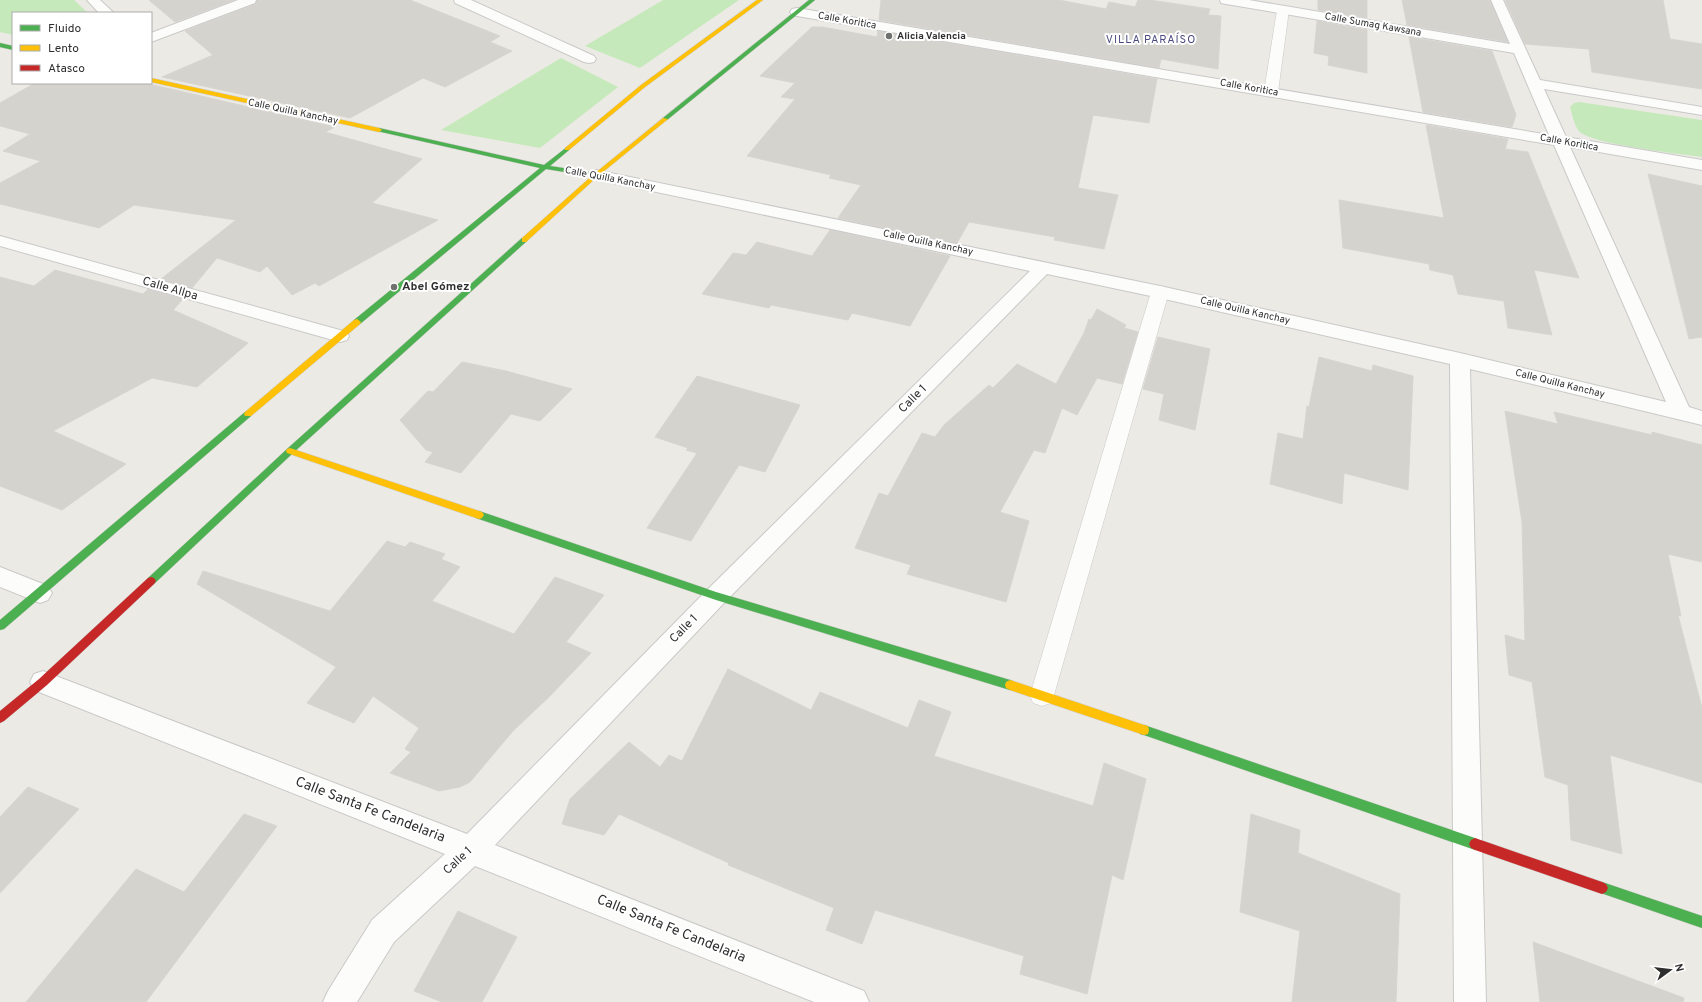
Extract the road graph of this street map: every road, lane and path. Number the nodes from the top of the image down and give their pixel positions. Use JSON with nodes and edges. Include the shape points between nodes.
{"nodes":[{"id":1,"x":93,"y":0,"type":"edge"},
{"id":2,"x":250,"y":0,"type":"edge"},
{"id":3,"x":460,"y":0,"type":"edge"},
{"id":4,"x":760,"y":0,"type":"edge"},
{"id":5,"x":812,"y":0,"type":"edge"},
{"id":6,"x":1226,"y":0,"type":"edge"},
{"id":7,"x":1497,"y":0,"type":"edge"},
{"id":8,"x":1283,"y":5,"type":"edge"},
{"id":9,"x":106,"y":12,"type":"edge"},
{"id":10,"x":797,"y":12,"type":"junction"},
{"id":11,"x":152,"y":38,"type":"edge"},
{"id":12,"x":0,"y":45,"type":"edge"},
{"id":13,"x":12,"y":48,"type":"edge"},
{"id":14,"x":1519,"y":50,"type":"junction"},
{"id":15,"x":589,"y":59,"type":"dead end"},
{"id":16,"x":152,"y":80,"type":"edge"},
{"id":17,"x":1534,"y":83,"type":"junction"},
{"id":18,"x":1271,"y":92,"type":"junction"},
{"id":19,"x":1702,"y":111,"type":"edge"},
{"id":20,"x":1560,"y":141,"type":"junction"},
{"id":21,"x":1702,"y":165,"type":"edge"},
{"id":22,"x":545,"y":167,"type":"junction"},
{"id":23,"x":596,"y":175,"type":"junction"},
{"id":24,"x":0,"y":241,"type":"edge"},
{"id":25,"x":1044,"y":267,"type":"junction"},
{"id":26,"x":1160,"y":292,"type":"junction"},
{"id":27,"x":340,"y":336,"type":"junction"},
{"id":28,"x":1460,"y":360,"type":"junction"},
{"id":29,"x":1681,"y":413,"type":"junction"},
{"id":30,"x":1702,"y":418,"type":"edge"},
{"id":31,"x":290,"y":451,"type":"junction"},
{"id":32,"x":0,"y":577,"type":"edge"},
{"id":33,"x":40,"y":593,"type":"junction"},
{"id":34,"x":716,"y":596,"type":"junction"},
{"id":35,"x":0,"y":626,"type":"edge"},
{"id":36,"x":43,"y":682,"type":"junction"},
{"id":37,"x":1042,"y":695,"type":"junction"},
{"id":38,"x":0,"y":718,"type":"edge"},
{"id":39,"x":1466,"y":841,"type":"junction"},
{"id":40,"x":471,"y":850,"type":"junction"},
{"id":41,"x":1702,"y":922,"type":"edge"},
{"id":42,"x":339,"y":1002,"type":"edge"},
{"id":43,"x":853,"y":1002,"type":"edge"},
{"id":44,"x":1470,"y":1002,"type":"edge"}],
"edges":[{"from":1,"to":9,"type":"street"},
{"from":2,"to":11,"type":"street"},
{"from":3,"to":15,"type":"street"},
{"from":4,"to":22,"type":"main road","via":[[643,86]]},
{"from":5,"to":10,"type":"main road"},
{"from":6,"to":8,"type":"street","name":"Calle Sumag Kawsana"},
{"from":7,"to":14,"type":"street"},
{"from":8,"to":14,"type":"street","name":"Calle Sumag Kawsana"},
{"from":8,"to":18,"type":"lane"},
{"from":10,"to":18,"type":"street","name":"Calle Koritica"},
{"from":10,"to":23,"type":"main road"},
{"from":12,"to":13,"type":"main road"},
{"from":14,"to":17,"type":"street"},
{"from":16,"to":22,"type":"main road","name":"Calle Quilla Kanchay"},
{"from":17,"to":19,"type":"street"},
{"from":17,"to":20,"type":"street"},
{"from":18,"to":20,"type":"street","name":"Calle Koritica"},
{"from":20,"to":21,"type":"street","name":"Calle Koritica"},
{"from":20,"to":29,"type":"street"},
{"from":22,"to":23,"type":"main road","name":"Calle Quilla Kanchay"},
{"from":22,"to":27,"type":"main road"},
{"from":23,"to":25,"type":"street","name":"Calle Quilla Kanchay"},
{"from":23,"to":31,"type":"main road"},
{"from":24,"to":27,"type":"street","name":"Calle Allpa"},
{"from":25,"to":26,"type":"street","name":"Calle Quilla Kanchay"},
{"from":25,"to":34,"type":"street","name":"Calle 1"},
{"from":26,"to":28,"type":"street","name":"Calle Quilla Kanchay"},
{"from":26,"to":37,"type":"lane"},
{"from":27,"to":33,"type":"main road"},
{"from":28,"to":29,"type":"street","name":"Calle Quilla Kanchay"},
{"from":28,"to":39,"type":"street","via":[[1468,784]]},
{"from":29,"to":30,"type":"street","name":"Calle Quilla Kanchay"},
{"from":31,"to":34,"type":"main road"},
{"from":31,"to":36,"type":"main road"},
{"from":32,"to":33,"type":"street"},
{"from":33,"to":35,"type":"main road"},
{"from":34,"to":37,"type":"main road"},
{"from":34,"to":40,"type":"street","name":"Calle 1"},
{"from":36,"to":38,"type":"main road"},
{"from":36,"to":40,"type":"street","name":"Calle Santa Fe Candelaria"},
{"from":37,"to":39,"type":"main road"},
{"from":39,"to":41,"type":"main road"},
{"from":39,"to":44,"type":"street"},
{"from":40,"to":42,"type":"street","name":"Calle 1","via":[[382,931]]},
{"from":40,"to":43,"type":"street","name":"Calle Santa Fe Candelaria"}]}
